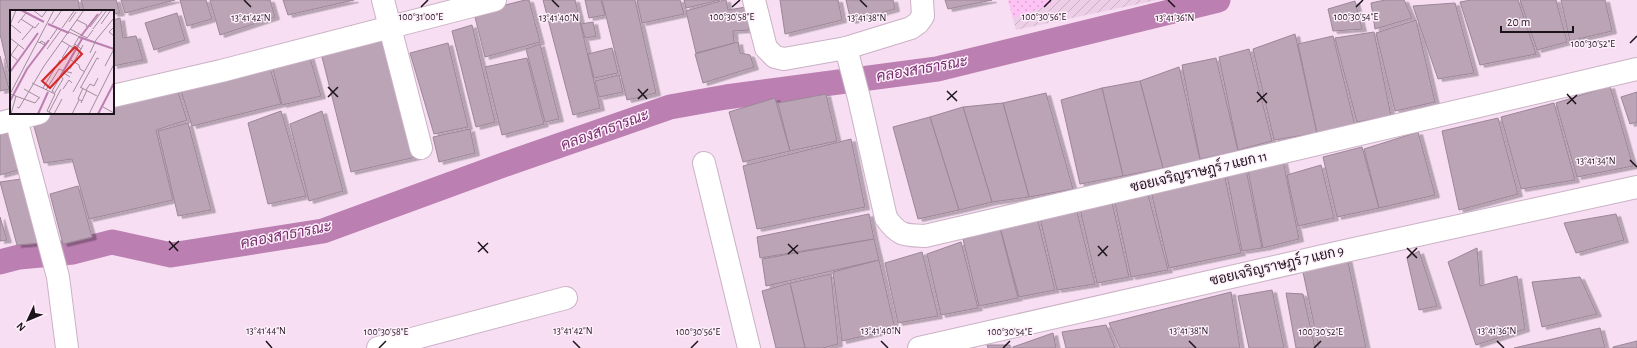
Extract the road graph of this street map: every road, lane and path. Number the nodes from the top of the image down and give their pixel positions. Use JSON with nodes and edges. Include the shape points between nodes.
{"nodes":[{"id":1,"x":383,"y":0,"type":"edge"},
{"id":2,"x":495,"y":0,"type":"edge"},
{"id":3,"x":754,"y":0,"type":"edge"},
{"id":4,"x":922,"y":0,"type":"edge"},
{"id":5,"x":390,"y":26,"type":"junction"},
{"id":6,"x":848,"y":55,"type":"junction"},
{"id":7,"x":1637,"y":69,"type":"edge"},
{"id":8,"x":114,"y":96,"type":"edge"},
{"id":9,"x":35,"y":114,"type":"edge"},
{"id":10,"x":8,"y":121,"type":"edge"},
{"id":11,"x":422,"y":148,"type":"dead end"},
{"id":12,"x":704,"y":163,"type":"dead end"},
{"id":13,"x":1637,"y":187,"type":"edge"},
{"id":14,"x":566,"y":298,"type":"dead end"},
{"id":15,"x":67,"y":348,"type":"edge"},
{"id":16,"x":378,"y":348,"type":"edge"},
{"id":17,"x":749,"y":348,"type":"edge"},
{"id":18,"x":918,"y":348,"type":"edge"}],
"edges":[{"from":1,"to":5,"type":"street"},
{"from":2,"to":5,"type":"street"},
{"from":3,"to":6,"type":"street","via":[[766,48],[775,57],[784,59]]},
{"from":4,"to":6,"type":"street","via":[[923,16],[918,23]]},
{"from":5,"to":8,"type":"street","via":[[221,71]]},
{"from":5,"to":11,"type":"street"},
{"from":6,"to":7,"type":"street","name":"ซอยเจริญราษฎร์ 7 แยก 11","via":[[886,218],[896,231],[908,236],[925,236]]},
{"from":9,"to":10,"type":"street"},
{"from":10,"to":15,"type":"street","via":[[50,241],[58,277]]},
{"from":12,"to":17,"type":"street"},
{"from":13,"to":18,"type":"street","name":"ซอยเจริญราษฎร์ 7 แยก 9"},
{"from":14,"to":16,"type":"street"}]}
